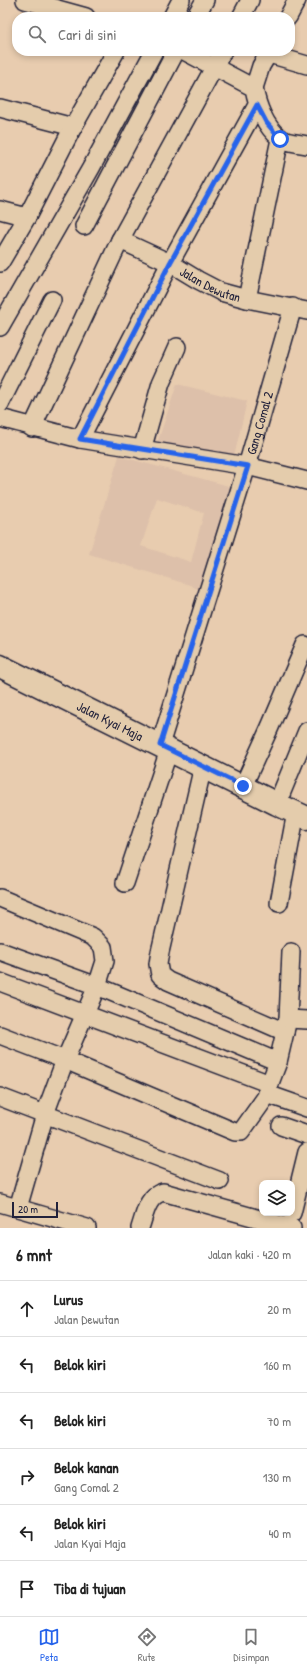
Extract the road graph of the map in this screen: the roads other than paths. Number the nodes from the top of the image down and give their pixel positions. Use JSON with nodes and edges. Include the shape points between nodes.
{"nodes":[{"id":1,"x":25,"y":0,"type":"edge"},
{"id":2,"x":180,"y":0,"type":"edge"},
{"id":3,"x":205,"y":0,"type":"edge"},
{"id":4,"x":250,"y":0,"type":"edge"},
{"id":5,"x":298,"y":2,"type":"edge"},
{"id":6,"x":68,"y":12,"type":"edge"},
{"id":7,"x":174,"y":12,"type":"edge"},
{"id":8,"x":198,"y":12,"type":"edge"},
{"id":9,"x":244,"y":12,"type":"edge"},
{"id":10,"x":291,"y":12,"type":"edge"},
{"id":11,"x":113,"y":56,"type":"edge"},
{"id":12,"x":151,"y":56,"type":"edge"},
{"id":13,"x":173,"y":56,"type":"edge"},
{"id":14,"x":193,"y":56,"type":"edge"},
{"id":15,"x":220,"y":56,"type":"edge"},
{"id":16,"x":268,"y":56,"type":"edge"},
{"id":17,"x":279,"y":56,"type":"edge"},
{"id":18,"x":307,"y":65,"type":"edge"},
{"id":19,"x":214,"y":67,"type":"junction"},
{"id":20,"x":254,"y":88,"type":"junction"},
{"id":21,"x":257,"y":105,"type":"junction"},
{"id":22,"x":0,"y":108,"type":"edge"},
{"id":23,"x":73,"y":127,"type":"junction"},
{"id":24,"x":280,"y":139,"type":"junction"},
{"id":25,"x":307,"y":146,"type":"edge"},
{"id":26,"x":0,"y":210,"type":"edge"},
{"id":27,"x":27,"y":217,"type":"junction"},
{"id":28,"x":84,"y":226,"type":"dead end"},
{"id":29,"x":120,"y":240,"type":"junction"},
{"id":30,"x":170,"y":263,"type":"junction"},
{"id":31,"x":0,"y":264,"type":"edge"},
{"id":32,"x":247,"y":299,"type":"junction"},
{"id":33,"x":52,"y":300,"type":"dead end"},
{"id":34,"x":300,"y":309,"type":"edge"},
{"id":35,"x":0,"y":327,"type":"edge"},
{"id":36,"x":177,"y":347,"type":"dead end"},
{"id":37,"x":0,"y":404,"type":"edge"},
{"id":38,"x":0,"y":418,"type":"edge"},
{"id":39,"x":32,"y":428,"type":"junction"},
{"id":40,"x":80,"y":439,"type":"junction"},
{"id":41,"x":142,"y":450,"type":"junction"},
{"id":42,"x":248,"y":466,"type":"junction"},
{"id":43,"x":307,"y":480,"type":"edge"},
{"id":44,"x":305,"y":645,"type":"dead end"},
{"id":45,"x":0,"y":666,"type":"edge"},
{"id":46,"x":307,"y":731,"type":"edge"},
{"id":47,"x":165,"y":747,"type":"junction"},
{"id":48,"x":203,"y":766,"type":"junction"},
{"id":49,"x":243,"y":786,"type":"junction"},
{"id":50,"x":293,"y":811,"type":"edge"},
{"id":51,"x":125,"y":883,"type":"dead end"},
{"id":52,"x":0,"y":898,"type":"edge"},
{"id":53,"x":279,"y":903,"type":"dead end"},
{"id":54,"x":0,"y":951,"type":"edge"},
{"id":55,"x":291,"y":952,"type":"dead end"},
{"id":56,"x":0,"y":982,"type":"edge"},
{"id":57,"x":97,"y":986,"type":"junction"},
{"id":58,"x":85,"y":1014,"type":"junction"},
{"id":59,"x":307,"y":1020,"type":"edge"},
{"id":60,"x":286,"y":1025,"type":"junction"},
{"id":61,"x":0,"y":1035,"type":"edge"},
{"id":62,"x":65,"y":1060,"type":"junction"},
{"id":63,"x":278,"y":1062,"type":"junction"},
{"id":64,"x":269,"y":1089,"type":"junction"},
{"id":65,"x":0,"y":1096,"type":"edge"},
{"id":66,"x":307,"y":1108,"type":"edge"},
{"id":67,"x":45,"y":1114,"type":"junction"},
{"id":68,"x":281,"y":1126,"type":"dead end"},
{"id":69,"x":307,"y":1135,"type":"edge"},
{"id":70,"x":307,"y":1152,"type":"edge"},
{"id":71,"x":220,"y":1181,"type":"dead end"},
{"id":72,"x":0,"y":1203,"type":"edge"},
{"id":73,"x":18,"y":1208,"type":"junction"},
{"id":74,"x":291,"y":1220,"type":"edge"},
{"id":75,"x":87,"y":1228,"type":"edge"},
{"id":76,"x":140,"y":1228,"type":"edge"}],
"edges":[{"from":1,"to":6,"type":"street"},
{"from":2,"to":7,"type":"street"},
{"from":3,"to":8,"type":"street"},
{"from":4,"to":9,"type":"street"},
{"from":5,"to":10,"type":"street"},
{"from":11,"to":23,"type":"street"},
{"from":12,"to":35,"type":"street"},
{"from":13,"to":28,"type":"street"},
{"from":14,"to":19,"type":"street"},
{"from":15,"to":19,"type":"street"},
{"from":16,"to":20,"type":"street","via":[[261,66]]},
{"from":17,"to":18,"type":"street"},
{"from":19,"to":20,"type":"street"},
{"from":19,"to":29,"type":"street"},
{"from":20,"to":21,"type":"street"},
{"from":21,"to":24,"type":"street","via":[[266,122]]},
{"from":21,"to":30,"type":"street"},
{"from":22,"to":23,"type":"street"},
{"from":23,"to":27,"type":"street"},
{"from":24,"to":25,"type":"street"},
{"from":24,"to":32,"type":"street"},
{"from":26,"to":27,"type":"street"},
{"from":27,"to":31,"type":"street"},
{"from":29,"to":30,"type":"street","name":"Jalan Dewutan"},
{"from":29,"to":39,"type":"street"},
{"from":30,"to":32,"type":"street","name":"Jalan Dewutan","via":[[221,292]]},
{"from":30,"to":40,"type":"street"},
{"from":32,"to":34,"type":"street","name":"Jalan Dewutan"},
{"from":33,"to":37,"type":"street"},
{"from":34,"to":42,"type":"street","name":"Gang Comal 2"},
{"from":36,"to":41,"type":"street","via":[[161,383]]},
{"from":38,"to":39,"type":"street"},
{"from":39,"to":40,"type":"street"},
{"from":40,"to":41,"type":"street"},
{"from":41,"to":42,"type":"street"},
{"from":42,"to":43,"type":"street"},
{"from":42,"to":47,"type":"street","name":"Gang Comal 2"},
{"from":44,"to":49,"type":"street"},
{"from":45,"to":47,"type":"main road","name":"Jalan Kyai Maja"},
{"from":46,"to":50,"type":"street"},
{"from":47,"to":48,"type":"main road","name":"Jalan Kyai Maja"},
{"from":47,"to":51,"type":"street","name":"Gang Comal 2"},
{"from":48,"to":49,"type":"main road","name":"Jalan Kyai Maja"},
{"from":48,"to":60,"type":"street","via":[[160,952],[160,975],[168,981]]},
{"from":49,"to":50,"type":"main road","name":"Jalan Kyai Maja"},
{"from":50,"to":53,"type":"street"},
{"from":52,"to":57,"type":"street","via":[[93,938],[103,947],[105,960]]},
{"from":54,"to":57,"type":"street"},
{"from":55,"to":60,"type":"street"},
{"from":56,"to":58,"type":"street"},
{"from":57,"to":58,"type":"street"},
{"from":57,"to":63,"type":"street"},
{"from":58,"to":62,"type":"street"},
{"from":58,"to":64,"type":"street"},
{"from":59,"to":60,"type":"street"},
{"from":60,"to":63,"type":"street"},
{"from":61,"to":62,"type":"street"},
{"from":62,"to":64,"type":"street","via":[[235,1132],[241,1132]]},
{"from":62,"to":67,"type":"street"},
{"from":63,"to":64,"type":"street"},
{"from":64,"to":66,"type":"street"},
{"from":65,"to":67,"type":"street"},
{"from":67,"to":71,"type":"street"},
{"from":67,"to":73,"type":"street"},
{"from":68,"to":69,"type":"street"},
{"from":70,"to":74,"type":"street"},
{"from":72,"to":73,"type":"street"},
{"from":73,"to":75,"type":"street"},
{"from":74,"to":76,"type":"street","via":[[163,1192],[155,1194],[151,1199]]}]}
